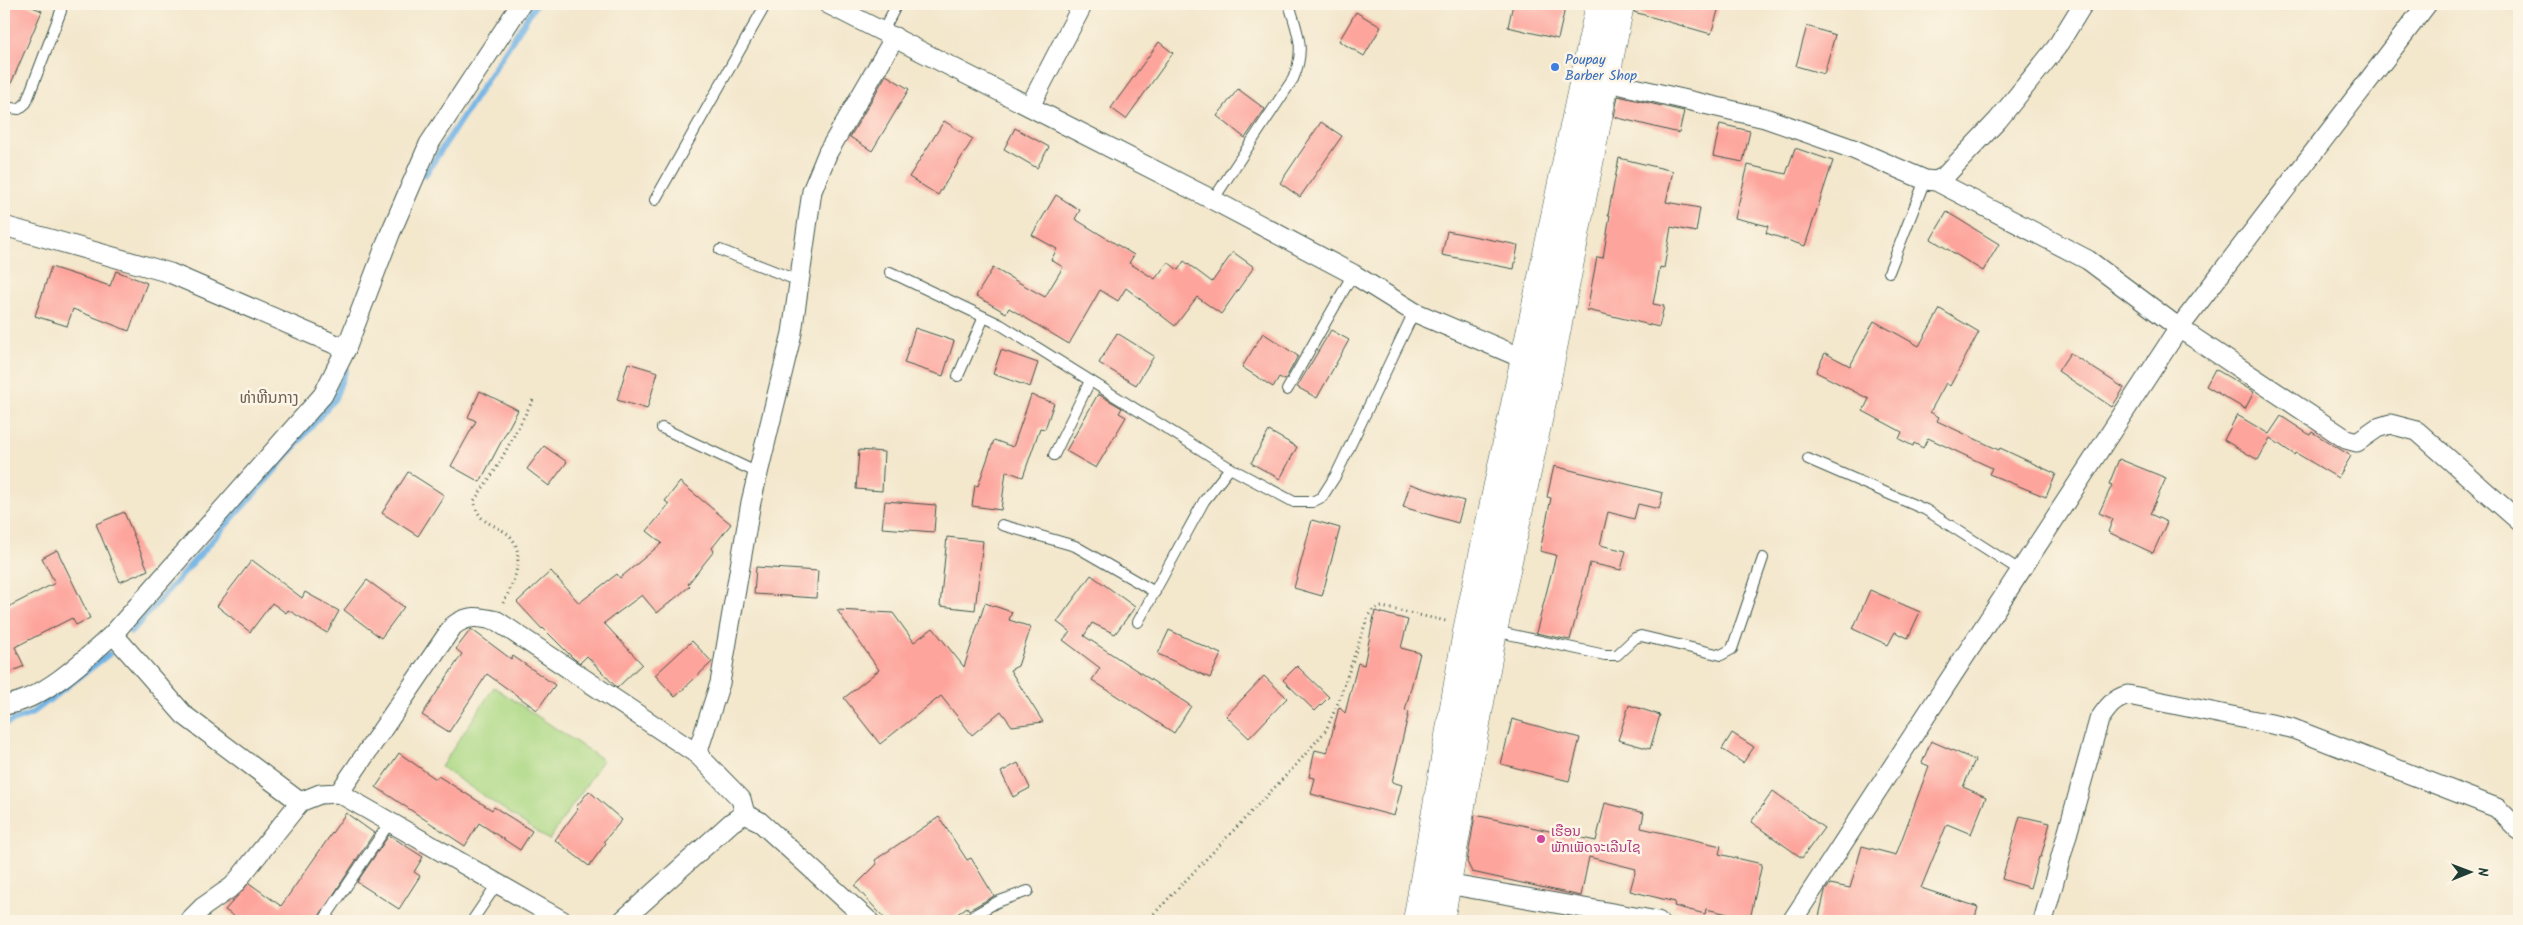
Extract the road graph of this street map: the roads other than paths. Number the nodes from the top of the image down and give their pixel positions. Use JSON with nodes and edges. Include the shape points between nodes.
{"nodes":[{"id":1,"x":60,"y":4,"type":"edge"},
{"id":2,"x":521,"y":4,"type":"edge"},
{"id":3,"x":766,"y":4,"type":"edge"},
{"id":4,"x":828,"y":4,"type":"edge"},
{"id":5,"x":897,"y":4,"type":"edge"},
{"id":6,"x":1083,"y":4,"type":"edge"},
{"id":7,"x":1289,"y":4,"type":"edge"},
{"id":8,"x":1600,"y":4,"type":"edge"},
{"id":9,"x":1620,"y":4,"type":"edge"},
{"id":10,"x":2083,"y":4,"type":"edge"},
{"id":11,"x":2427,"y":4,"type":"edge"},
{"id":12,"x":889,"y":34,"type":"junction"},
{"id":13,"x":1604,"y":81,"type":"junction"},
{"id":14,"x":1030,"y":106,"type":"junction"},
{"id":15,"x":4,"y":107,"type":"edge"},
{"id":16,"x":1931,"y":180,"type":"junction"},
{"id":17,"x":655,"y":200,"type":"dead end"},
{"id":18,"x":1213,"y":200,"type":"junction"},
{"id":19,"x":4,"y":226,"type":"edge"},
{"id":20,"x":720,"y":250,"type":"dead end"},
{"id":21,"x":890,"y":272,"type":"dead end"},
{"id":22,"x":1889,"y":272,"type":"dead end"},
{"id":23,"x":1353,"y":274,"type":"junction"},
{"id":24,"x":799,"y":281,"type":"junction"},
{"id":25,"x":1414,"y":312,"type":"junction"},
{"id":26,"x":984,"y":317,"type":"junction"},
{"id":27,"x":2179,"y":328,"type":"junction"},
{"id":28,"x":346,"y":348,"type":"junction"},
{"id":29,"x":1524,"y":360,"type":"junction"},
{"id":30,"x":1549,"y":370,"type":"junction"},
{"id":31,"x":958,"y":376,"type":"dead end"},
{"id":32,"x":1090,"y":381,"type":"junction"},
{"id":33,"x":1287,"y":390,"type":"dead end"},
{"id":34,"x":662,"y":428,"type":"dead end"},
{"id":35,"x":1054,"y":455,"type":"dead end"},
{"id":36,"x":1808,"y":459,"type":"dead end"},
{"id":37,"x":1230,"y":468,"type":"junction"},
{"id":38,"x":758,"y":473,"type":"junction"},
{"id":39,"x":2519,"y":521,"type":"edge"},
{"id":40,"x":1002,"y":525,"type":"dead end"},
{"id":41,"x":1763,"y":558,"type":"dead end"},
{"id":42,"x":2022,"y":571,"type":"junction"},
{"id":43,"x":1155,"y":592,"type":"junction"},
{"id":44,"x":1138,"y":622,"type":"dead end"},
{"id":45,"x":1481,"y":629,"type":"junction"},
{"id":46,"x":113,"y":634,"type":"junction"},
{"id":47,"x":4,"y":705,"type":"edge"},
{"id":48,"x":696,"y":754,"type":"junction"},
{"id":49,"x":339,"y":793,"type":"junction"},
{"id":50,"x":300,"y":802,"type":"junction"},
{"id":51,"x":745,"y":814,"type":"junction"},
{"id":52,"x":390,"y":822,"type":"junction"},
{"id":53,"x":2519,"y":830,"type":"edge"},
{"id":54,"x":1436,"y":882,"type":"junction"},
{"id":55,"x":498,"y":884,"type":"junction"},
{"id":56,"x":1028,"y":891,"type":"dead end"},
{"id":57,"x":188,"y":921,"type":"edge"},
{"id":58,"x":323,"y":921,"type":"edge"},
{"id":59,"x":472,"y":921,"type":"edge"},
{"id":60,"x":563,"y":921,"type":"edge"},
{"id":61,"x":622,"y":921,"type":"edge"},
{"id":62,"x":869,"y":921,"type":"edge"},
{"id":63,"x":964,"y":921,"type":"edge"},
{"id":64,"x":1417,"y":921,"type":"edge"},
{"id":65,"x":1440,"y":921,"type":"edge"},
{"id":66,"x":1658,"y":921,"type":"edge"},
{"id":67,"x":1792,"y":921,"type":"edge"},
{"id":68,"x":2043,"y":921,"type":"edge"}],
"edges":[{"from":1,"to":15,"type":"lane","via":[[61,11],[26,103],[19,109]]},
{"from":2,"to":28,"type":"street","via":[[429,144]]},
{"from":3,"to":17,"type":"lane"},
{"from":4,"to":12,"type":"street"},
{"from":5,"to":12,"type":"lane"},
{"from":6,"to":14,"type":"street"},
{"from":7,"to":18,"type":"lane","via":[[1300,42],[1300,62],[1293,80]]},
{"from":8,"to":29,"type":"highway"},
{"from":9,"to":13,"type":"highway"},
{"from":10,"to":16,"type":"street","via":[[2056,48],[1998,120],[1944,177]]},
{"from":11,"to":27,"type":"street"},
{"from":12,"to":14,"type":"street"},
{"from":12,"to":24,"type":"street","via":[[828,152],[812,191]]},
{"from":13,"to":16,"type":"street","via":[[1765,118]]},
{"from":13,"to":30,"type":"highway"},
{"from":14,"to":18,"type":"street"},
{"from":16,"to":22,"type":"lane"},
{"from":16,"to":27,"type":"street","via":[[2088,260]]},
{"from":18,"to":23,"type":"street"},
{"from":19,"to":28,"type":"street","via":[[170,273]]},
{"from":20,"to":24,"type":"lane"},
{"from":21,"to":26,"type":"lane"},
{"from":23,"to":25,"type":"street"},
{"from":23,"to":33,"type":"lane"},
{"from":24,"to":38,"type":"street","via":[[792,333]]},
{"from":25,"to":29,"type":"street"},
{"from":25,"to":37,"type":"lane","via":[[1336,475],[1322,497],[1312,502],[1294,502]]},
{"from":26,"to":31,"type":"lane"},
{"from":26,"to":32,"type":"lane"},
{"from":27,"to":39,"type":"street","via":[[2346,439],[2357,442],[2377,428],[2390,424],[2417,431]]},
{"from":27,"to":42,"type":"street"},
{"from":28,"to":46,"type":"street","via":[[323,395]]},
{"from":29,"to":30,"type":"street"},
{"from":29,"to":45,"type":"highway"},
{"from":30,"to":45,"type":"highway"},
{"from":32,"to":35,"type":"lane"},
{"from":32,"to":37,"type":"lane"},
{"from":34,"to":38,"type":"lane"},
{"from":36,"to":42,"type":"lane","via":[[1926,510]]},
{"from":37,"to":43,"type":"lane","via":[[1204,501]]},
{"from":38,"to":48,"type":"street","via":[[720,683]]},
{"from":40,"to":43,"type":"lane","via":[[1075,546]]},
{"from":41,"to":45,"type":"lane","via":[[1732,649],[1727,654],[1641,636],[1617,655],[1605,655]]},
{"from":42,"to":67,"type":"street"},
{"from":43,"to":44,"type":"lane"},
{"from":45,"to":54,"type":"highway"},
{"from":46,"to":47,"type":"street","via":[[50,686],[15,704]]},
{"from":46,"to":50,"type":"street","via":[[184,716]]},
{"from":48,"to":49,"type":"street","via":[[497,621],[473,616],[454,626]]},
{"from":48,"to":51,"type":"street","via":[[741,800]]},
{"from":49,"to":50,"type":"street","via":[[320,794]]},
{"from":49,"to":52,"type":"street"},
{"from":50,"to":57,"type":"street","via":[[233,886]]},
{"from":51,"to":61,"type":"street"},
{"from":51,"to":62,"type":"street","via":[[759,821]]},
{"from":52,"to":55,"type":"street"},
{"from":52,"to":58,"type":"lane"},
{"from":53,"to":68,"type":"street","via":[[2497,808],[2290,728],[2128,695],[2110,705],[2099,720]]},
{"from":54,"to":64,"type":"highway"},
{"from":54,"to":65,"type":"highway"},
{"from":54,"to":66,"type":"street"},
{"from":55,"to":59,"type":"lane"},
{"from":55,"to":60,"type":"street"},
{"from":56,"to":63,"type":"lane","via":[[997,902]]}]}
